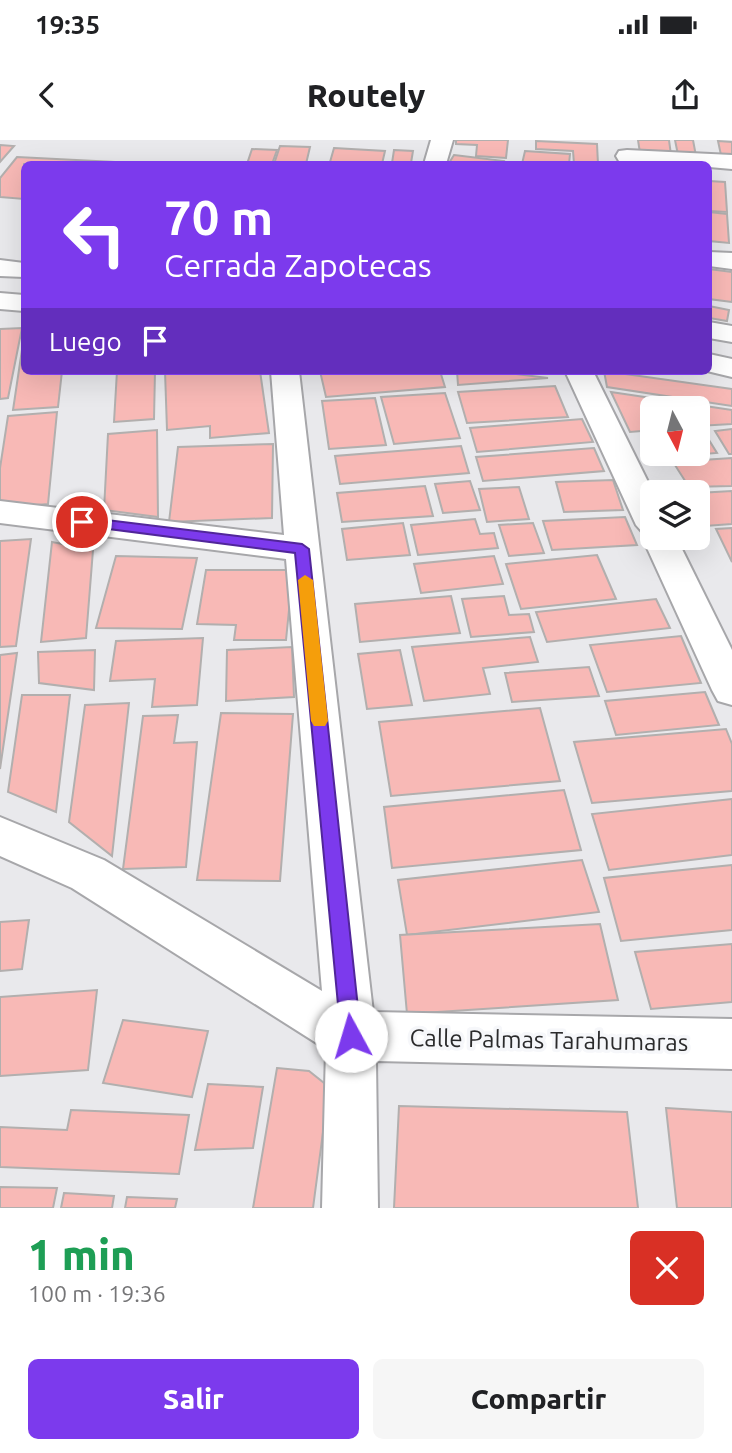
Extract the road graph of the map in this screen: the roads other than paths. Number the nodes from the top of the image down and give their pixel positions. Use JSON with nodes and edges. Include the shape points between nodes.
{"nodes":[{"id":1,"x":442,"y":140,"type":"edge"},
{"id":2,"x":627,"y":154,"type":"edge"},
{"id":3,"x":436,"y":161,"type":"edge"},
{"id":4,"x":732,"y":162,"type":"edge"},
{"id":5,"x":712,"y":259,"type":"edge"},
{"id":6,"x":732,"y":261,"type":"edge"},
{"id":7,"x":0,"y":268,"type":"edge"},
{"id":8,"x":21,"y":270,"type":"edge"},
{"id":9,"x":0,"y":302,"type":"edge"},
{"id":10,"x":21,"y":303,"type":"edge"},
{"id":11,"x":712,"y":331,"type":"edge"},
{"id":12,"x":732,"y":334,"type":"edge"},
{"id":13,"x":712,"y":364,"type":"edge"},
{"id":14,"x":732,"y":368,"type":"edge"},
{"id":15,"x":285,"y":375,"type":"edge"},
{"id":16,"x":581,"y":375,"type":"edge"},
{"id":17,"x":640,"y":498,"type":"edge"},
{"id":18,"x":0,"y":512,"type":"edge"},
{"id":19,"x":302,"y":549,"type":"junction"},
{"id":20,"x":665,"y":550,"type":"edge"},
{"id":21,"x":732,"y":690,"type":"edge"},
{"id":22,"x":0,"y":836,"type":"edge"},
{"id":23,"x":351,"y":1036,"type":"junction"},
{"id":24,"x":732,"y":1044,"type":"edge"},
{"id":25,"x":350,"y":1208,"type":"edge"}],
"edges":[{"from":1,"to":3,"type":"street"},
{"from":2,"to":4,"type":"street"},
{"from":5,"to":6,"type":"street"},
{"from":7,"to":8,"type":"street"},
{"from":9,"to":10,"type":"street"},
{"from":11,"to":12,"type":"street"},
{"from":13,"to":14,"type":"street"},
{"from":15,"to":19,"type":"street"},
{"from":16,"to":17,"type":"street"},
{"from":18,"to":19,"type":"street"},
{"from":19,"to":23,"type":"street"},
{"from":20,"to":21,"type":"street"},
{"from":22,"to":23,"type":"street","via":[[88,874]]},
{"from":23,"to":24,"type":"street","name":"Calle Palmas Tarahumaras"},
{"from":23,"to":25,"type":"street"}]}
